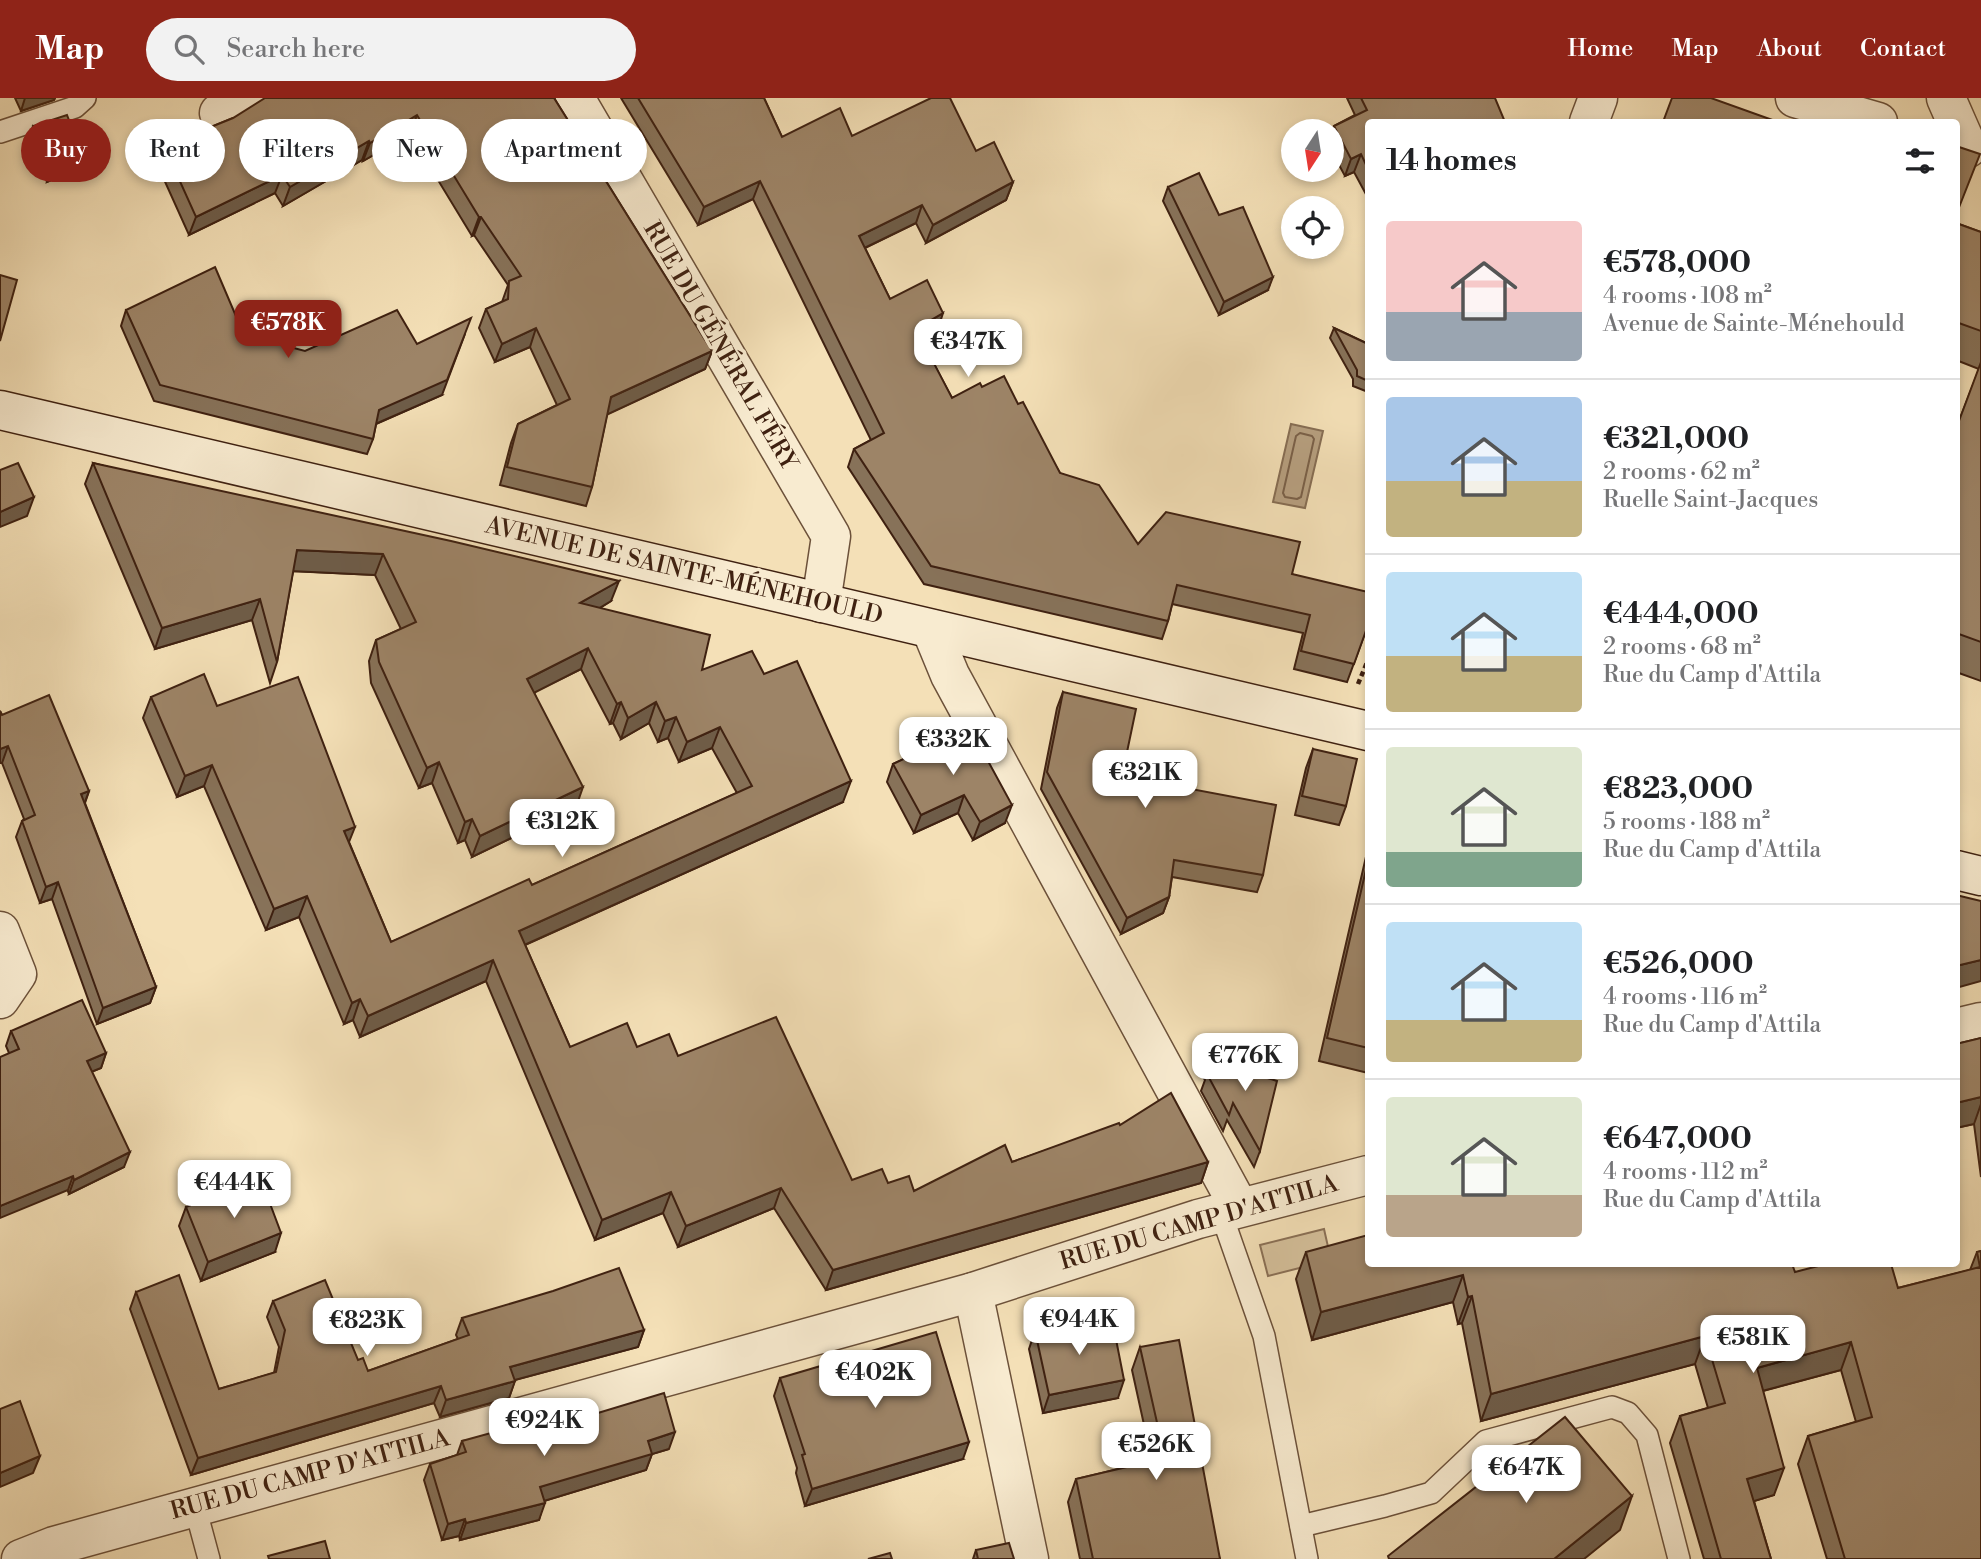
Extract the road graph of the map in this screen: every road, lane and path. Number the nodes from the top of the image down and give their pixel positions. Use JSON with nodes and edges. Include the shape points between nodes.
{"nodes":[{"id":1,"x":85,"y":98,"type":"edge"},
{"id":2,"x":575,"y":98,"type":"edge"},
{"id":3,"x":1598,"y":98,"type":"edge"},
{"id":4,"x":1795,"y":98,"type":"edge"},
{"id":5,"x":1946,"y":98,"type":"edge"},
{"id":6,"x":1590,"y":119,"type":"edge"},
{"id":7,"x":1868,"y":119,"type":"edge"},
{"id":8,"x":1957,"y":119,"type":"edge"},
{"id":9,"x":1960,"y":124,"type":"edge"},
{"id":10,"x":0,"y":132,"type":"edge"},
{"id":11,"x":1972,"y":146,"type":"edge"},
{"id":12,"x":0,"y":410,"type":"edge"},
{"id":13,"x":821,"y":603,"type":"junction"},
{"id":14,"x":931,"y":629,"type":"junction"},
{"id":15,"x":1365,"y":669,"type":"edge"},
{"id":16,"x":1350,"y":690,"type":"dead end"},
{"id":17,"x":1365,"y":731,"type":"edge"},
{"id":18,"x":1960,"y":871,"type":"edge"},
{"id":19,"x":1981,"y":876,"type":"edge"},
{"id":20,"x":0,"y":931,"type":"edge"},
{"id":21,"x":0,"y":999,"type":"edge"},
{"id":22,"x":1981,"y":1022,"type":"edge"},
{"id":23,"x":1960,"y":1027,"type":"edge"},
{"id":24,"x":1365,"y":1176,"type":"edge"},
{"id":25,"x":1230,"y":1210,"type":"junction"},
{"id":26,"x":973,"y":1292,"type":"junction"},
{"id":27,"x":195,"y":1507,"type":"junction"},
{"id":28,"x":1301,"y":1526,"type":"junction"},
{"id":29,"x":21,"y":1559,"type":"edge"},
{"id":30,"x":209,"y":1559,"type":"edge"},
{"id":31,"x":1029,"y":1559,"type":"edge"},
{"id":32,"x":1307,"y":1559,"type":"edge"},
{"id":33,"x":1679,"y":1559,"type":"edge"}],
"edges":[{"from":1,"to":10,"type":"lane","via":[[75,107]]},
{"from":2,"to":13,"type":"street","name":"RUE DU GÉNÉRAL FÉRY","via":[[831,536]]},
{"from":3,"to":6,"type":"street"},
{"from":4,"to":7,"type":"street"},
{"from":5,"to":8,"type":"street"},
{"from":9,"to":11,"type":"street"},
{"from":12,"to":13,"type":"street","name":"AVENUE DE SAINTE-MÉNEHOULD"},
{"from":13,"to":14,"type":"street","name":"AVENUE DE SAINTE-MÉNEHOULD"},
{"from":14,"to":17,"type":"street","name":"AVENUE DE SAINTE-MÉNEHOULD"},
{"from":14,"to":25,"type":"street","via":[[950,675]]},
{"from":15,"to":16,"type":"path","via":[[1360,683]]},
{"from":18,"to":19,"type":"street"},
{"from":20,"to":21,"type":"street","via":[[17,974]]},
{"from":22,"to":23,"type":"street"},
{"from":24,"to":25,"type":"street","name":"RUE DU CAMP D'ATTILA"},
{"from":25,"to":26,"type":"street","name":"RUE DU CAMP D'ATTILA"},
{"from":25,"to":28,"type":"lane","via":[[1264,1336]]},
{"from":26,"to":27,"type":"street","name":"RUE DU CAMP D'ATTILA"},
{"from":26,"to":31,"type":"street"},
{"from":27,"to":29,"type":"street","name":"RUE DU CAMP D'ATTILA"},
{"from":27,"to":30,"type":"lane"},
{"from":28,"to":32,"type":"lane"},
{"from":28,"to":33,"type":"lane","via":[[1431,1493],[1486,1441],[1612,1407],[1628,1413],[1647,1435]]}]}
